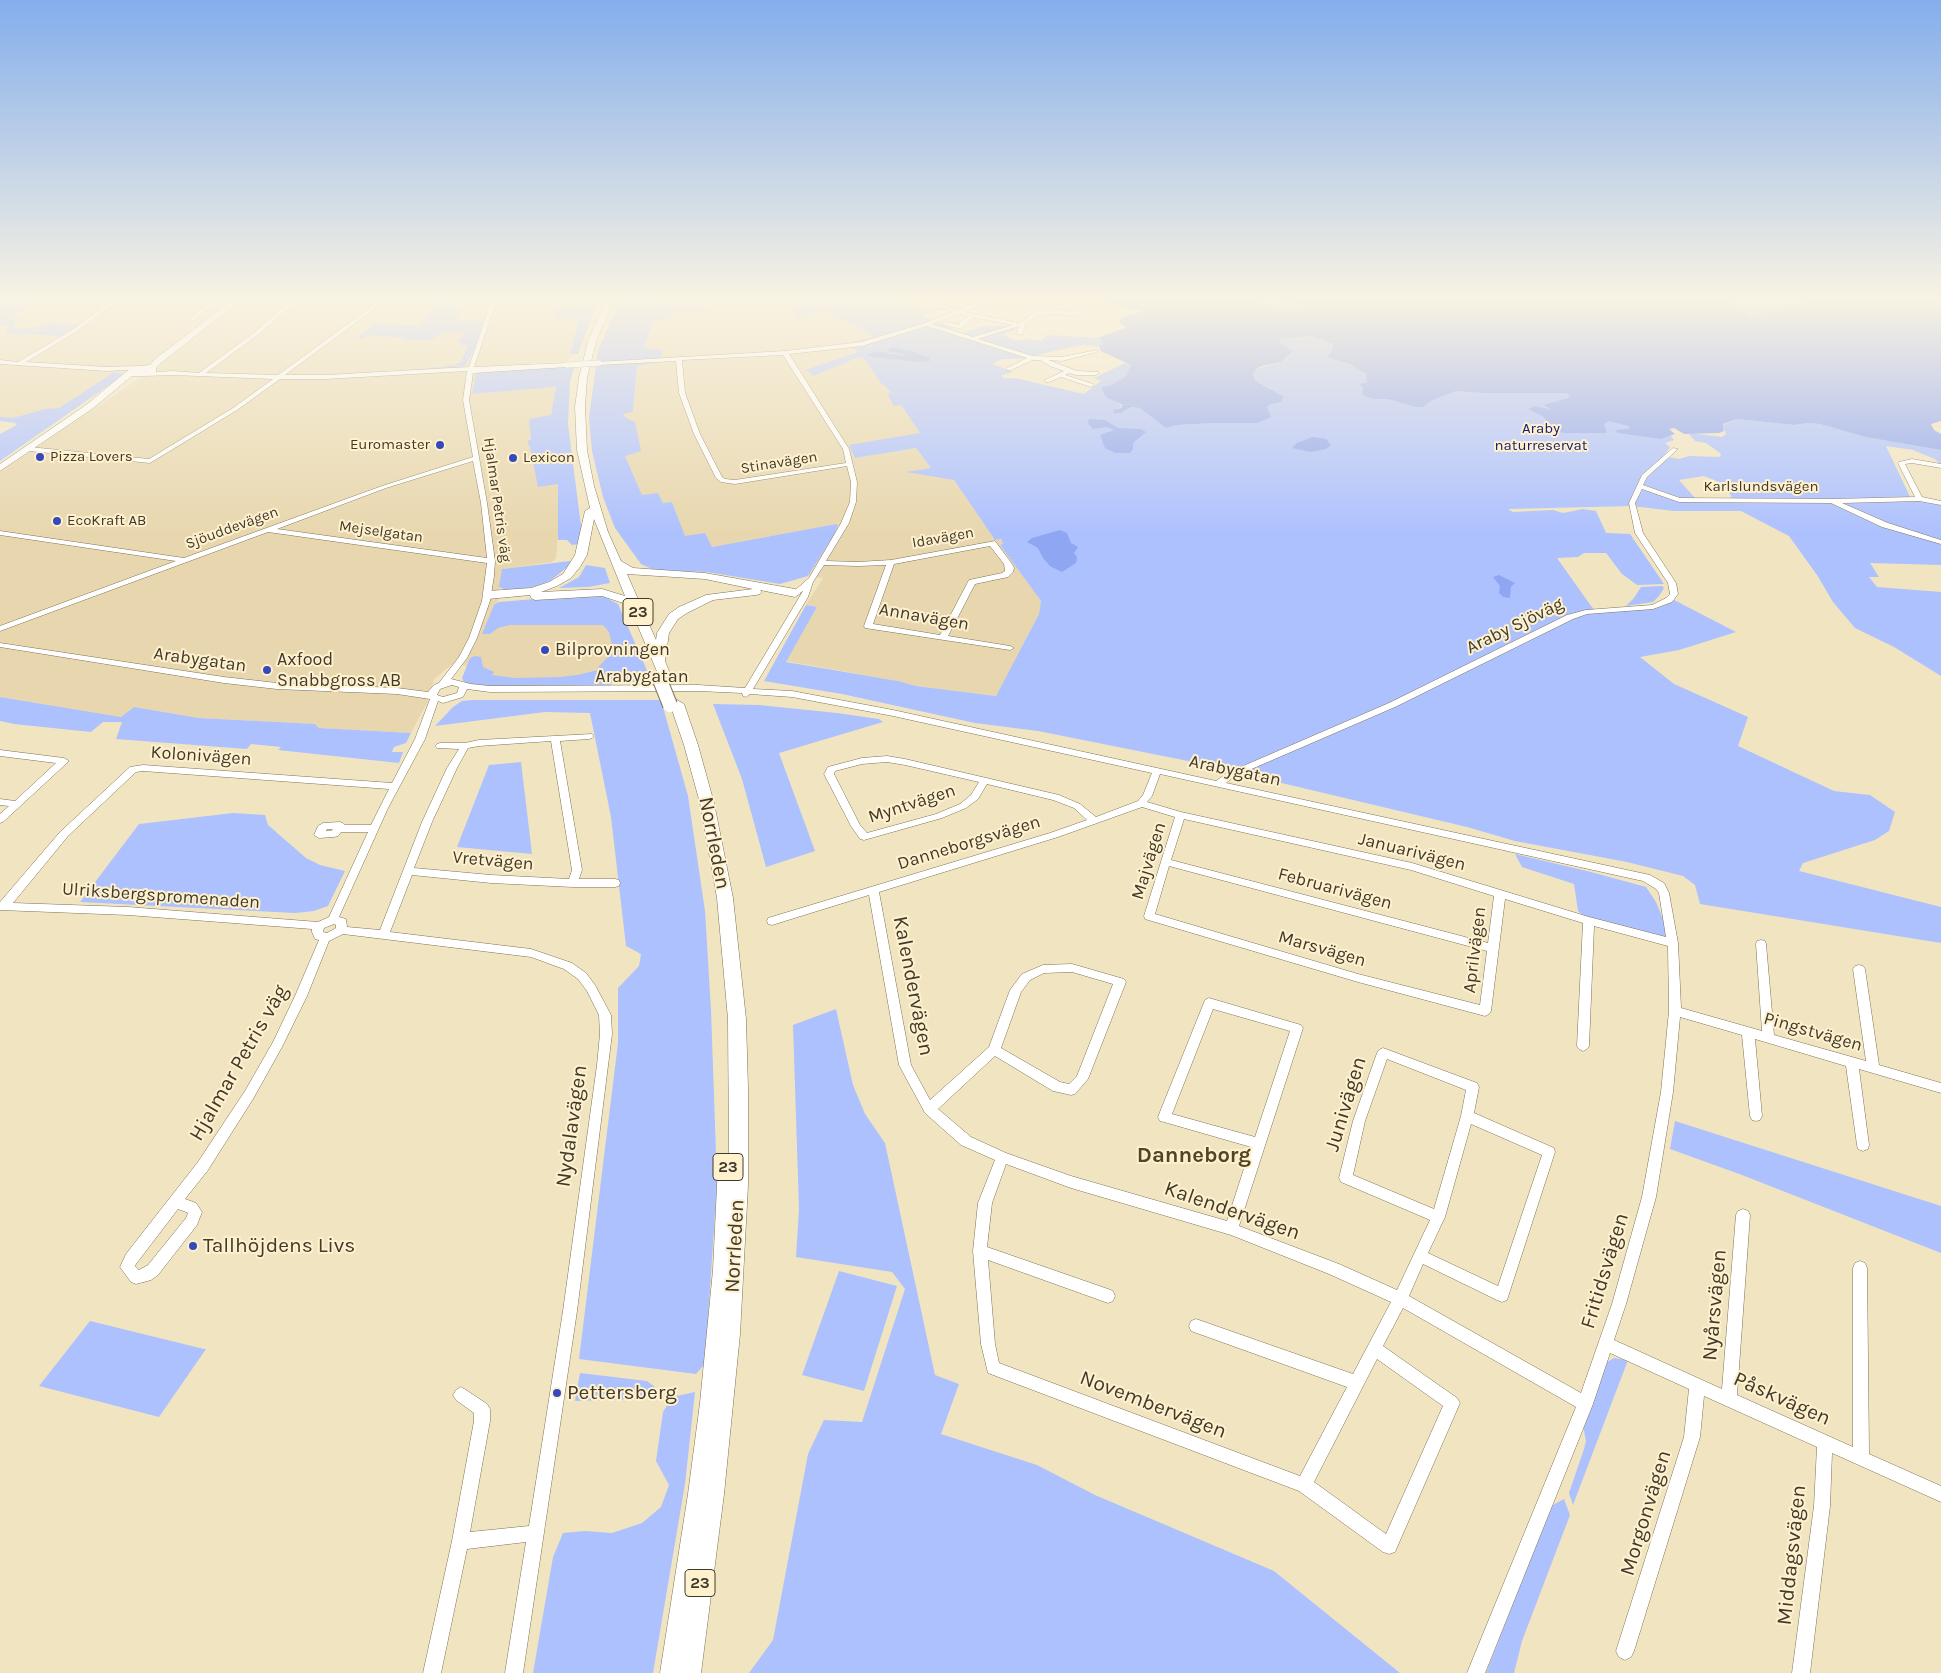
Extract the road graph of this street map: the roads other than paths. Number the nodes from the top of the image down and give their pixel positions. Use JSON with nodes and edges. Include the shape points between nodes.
{"nodes":[{"id":1,"x":126,"y":377,"type":"edge"},
{"id":2,"x":132,"y":377,"type":"edge"},
{"id":3,"x":262,"y":377,"type":"edge"},
{"id":4,"x":303,"y":377,"type":"edge"},
{"id":5,"x":469,"y":377,"type":"edge"},
{"id":6,"x":580,"y":377,"type":"edge"},
{"id":7,"x":584,"y":377,"type":"edge"},
{"id":8,"x":681,"y":377,"type":"edge"},
{"id":9,"x":800,"y":377,"type":"edge"},
{"id":10,"x":1056,"y":377,"type":"edge"},
{"id":11,"x":1066,"y":377,"type":"edge"},
{"id":12,"x":281,"y":378,"type":"junction"},
{"id":13,"x":1047,"y":382,"type":"dead end"},
{"id":14,"x":1091,"y":385,"type":"dead end"},
{"id":15,"x":89,"y":407,"type":"junction"},
{"id":16,"x":29,"y":449,"type":"junction"},
{"id":17,"x":1675,"y":449,"type":"dead end"},
{"id":18,"x":475,"y":458,"type":"junction"},
{"id":19,"x":850,"y":464,"type":"junction"},
{"id":20,"x":1941,"y":466,"type":"edge"},
{"id":21,"x":0,"y":468,"type":"edge"},
{"id":22,"x":1642,"y":488,"type":"junction"},
{"id":23,"x":1919,"y":499,"type":"junction"},
{"id":24,"x":1832,"y":501,"type":"junction"},
{"id":25,"x":1941,"y":503,"type":"edge"},
{"id":26,"x":590,"y":511,"type":"junction"},
{"id":27,"x":267,"y":530,"type":"junction"},
{"id":28,"x":0,"y":533,"type":"edge"},
{"id":29,"x":1941,"y":542,"type":"edge"},
{"id":30,"x":491,"y":560,"type":"junction"},
{"id":31,"x":183,"y":561,"type":"junction"},
{"id":32,"x":890,"y":562,"type":"junction"},
{"id":33,"x":616,"y":563,"type":"junction"},
{"id":34,"x":823,"y":563,"type":"junction"},
{"id":35,"x":487,"y":598,"type":"junction"},
{"id":36,"x":797,"y":598,"type":"junction"},
{"id":37,"x":627,"y":602,"type":"junction"},
{"id":38,"x":0,"y":629,"type":"edge"},
{"id":39,"x":943,"y":637,"type":"junction"},
{"id":40,"x":0,"y":645,"type":"edge"},
{"id":41,"x":1010,"y":648,"type":"dead end"},
{"id":42,"x":463,"y":658,"type":"junction"},
{"id":43,"x":659,"y":661,"type":"junction"},
{"id":44,"x":664,"y":680,"type":"junction"},
{"id":45,"x":461,"y":684,"type":"junction"},
{"id":46,"x":441,"y":685,"type":"junction"},
{"id":47,"x":397,"y":691,"type":"junction"},
{"id":48,"x":746,"y":692,"type":"junction"},
{"id":49,"x":434,"y":697,"type":"junction"},
{"id":50,"x":455,"y":698,"type":"junction"},
{"id":51,"x":673,"y":704,"type":"junction"},
{"id":52,"x":425,"y":727,"type":"junction"},
{"id":53,"x":589,"y":736,"type":"dead end"},
{"id":54,"x":555,"y":738,"type":"junction"},
{"id":55,"x":440,"y":746,"type":"dead end"},
{"id":56,"x":465,"y":746,"type":"junction"},
{"id":57,"x":0,"y":754,"type":"edge"},
{"id":58,"x":1157,"y":771,"type":"junction"},
{"id":59,"x":984,"y":781,"type":"junction"},
{"id":60,"x":1218,"y":784,"type":"junction"},
{"id":61,"x":395,"y":786,"type":"junction"},
{"id":62,"x":0,"y":802,"type":"edge"},
{"id":63,"x":1140,"y":803,"type":"junction"},
{"id":64,"x":17,"y":804,"type":"junction"},
{"id":65,"x":1180,"y":815,"type":"junction"},
{"id":66,"x":0,"y":820,"type":"edge"},
{"id":67,"x":1094,"y":820,"type":"junction"},
{"id":68,"x":374,"y":828,"type":"junction"},
{"id":69,"x":338,"y":829,"type":"dead end"},
{"id":70,"x":1167,"y":862,"type":"junction"},
{"id":71,"x":409,"y":871,"type":"junction"},
{"id":72,"x":1637,"y":876,"type":"joint"},
{"id":73,"x":573,"y":883,"type":"junction"},
{"id":74,"x":615,"y":884,"type":"dead end"},
{"id":75,"x":874,"y":891,"type":"junction"},
{"id":76,"x":1500,"y":894,"type":"junction"},
{"id":77,"x":2,"y":906,"type":"edge"},
{"id":78,"x":1149,"y":916,"type":"joint"},
{"id":79,"x":772,"y":921,"type":"dead end"},
{"id":80,"x":1589,"y":921,"type":"junction"},
{"id":81,"x":337,"y":925,"type":"junction"},
{"id":82,"x":322,"y":932,"type":"junction"},
{"id":83,"x":384,"y":933,"type":"junction"},
{"id":84,"x":1674,"y":943,"type":"junction"},
{"id":85,"x":1761,"y":944,"type":"dead end"},
{"id":86,"x":1494,"y":949,"type":"junction"},
{"id":87,"x":1859,"y":969,"type":"dead end"},
{"id":88,"x":1485,"y":1011,"type":"joint"},
{"id":89,"x":1675,"y":1012,"type":"junction"},
{"id":90,"x":1748,"y":1032,"type":"junction"},
{"id":91,"x":1768,"y":1038,"type":"junction"},
{"id":92,"x":1583,"y":1046,"type":"dead end"},
{"id":93,"x":994,"y":1050,"type":"junction"},
{"id":94,"x":1852,"y":1062,"type":"junction"},
{"id":95,"x":1873,"y":1068,"type":"junction"},
{"id":96,"x":1941,"y":1088,"type":"edge"},
{"id":97,"x":929,"y":1109,"type":"junction"},
{"id":98,"x":1467,"y":1116,"type":"junction"},
{"id":99,"x":1756,"y":1116,"type":"dead end"},
{"id":100,"x":1259,"y":1144,"type":"junction"},
{"id":101,"x":1863,"y":1145,"type":"dead end"},
{"id":102,"x":1002,"y":1157,"type":"junction"},
{"id":103,"x":176,"y":1202,"type":"junction"},
{"id":104,"x":1744,"y":1215,"type":"dead end"},
{"id":105,"x":1438,"y":1217,"type":"junction"},
{"id":106,"x":1231,"y":1229,"type":"junction"},
{"id":107,"x":980,"y":1251,"type":"junction"},
{"id":108,"x":1420,"y":1256,"type":"junction"},
{"id":109,"x":1860,"y":1268,"type":"dead end"},
{"id":110,"x":1108,"y":1296,"type":"dead end"},
{"id":111,"x":1400,"y":1300,"type":"junction"},
{"id":112,"x":1196,"y":1326,"type":"dead end"},
{"id":113,"x":1606,"y":1344,"type":"junction"},
{"id":114,"x":1375,"y":1349,"type":"junction"},
{"id":115,"x":1357,"y":1384,"type":"junction"},
{"id":116,"x":1697,"y":1385,"type":"junction"},
{"id":117,"x":461,"y":1395,"type":"dead end"},
{"id":118,"x":1729,"y":1398,"type":"junction"},
{"id":119,"x":1585,"y":1404,"type":"junction"},
{"id":120,"x":1825,"y":1441,"type":"junction"},
{"id":121,"x":1861,"y":1457,"type":"junction"},
{"id":122,"x":1304,"y":1484,"type":"junction"},
{"id":123,"x":1941,"y":1494,"type":"edge"},
{"id":124,"x":536,"y":1533,"type":"junction"},
{"id":125,"x":460,"y":1541,"type":"junction"},
{"id":126,"x":1625,"y":1651,"type":"dead end"},
{"id":127,"x":432,"y":1673,"type":"edge"},
{"id":128,"x":514,"y":1673,"type":"edge"},
{"id":129,"x":673,"y":1673,"type":"edge"},
{"id":130,"x":688,"y":1673,"type":"edge"},
{"id":131,"x":1476,"y":1673,"type":"edge"},
{"id":132,"x":1801,"y":1673,"type":"edge"}],
"edges":[{"from":1,"to":15,"type":"main road"},
{"from":2,"to":15,"type":"main road"},
{"from":3,"to":12,"type":"street"},
{"from":4,"to":12,"type":"street"},
{"from":5,"to":18,"type":"street","name":"Hjalmar Petris väg","via":[[466,400]]},
{"from":6,"to":26,"type":"highway","number":"23","via":[[575,432]]},
{"from":7,"to":33,"type":"highway","number":"23","via":[[580,431],[589,486]]},
{"from":8,"to":19,"type":"street","name":"Stinavägen","via":[[682,393],[697,434],[723,481],[735,482]]},
{"from":9,"to":19,"type":"street","via":[[846,449]]},
{"from":10,"to":13,"type":"street"},
{"from":11,"to":14,"type":"street"},
{"from":12,"to":16,"type":"street","via":[[150,461]]},
{"from":15,"to":16,"type":"main road"},
{"from":16,"to":21,"type":"main road"},
{"from":17,"to":22,"type":"street","name":"Araby Sjöväg","via":[[1644,476]]},
{"from":18,"to":27,"type":"street","name":"Sjöuddevägen"},
{"from":18,"to":30,"type":"street","name":"Hjalmar Petris väg"},
{"from":19,"to":34,"type":"street","via":[[854,482],[853,502]]},
{"from":20,"to":23,"type":"street","via":[[1912,461],[1901,463]]},
{"from":22,"to":24,"type":"street","name":"Karlslundsvägen","via":[[1678,500]]},
{"from":22,"to":60,"type":"street","name":"Araby Sjöväg","via":[[1632,503],[1637,529],[1672,583],[1674,594],[1669,600],[1653,607],[1586,612],[1570,617],[1392,705],[1230,775]]},
{"from":23,"to":24,"type":"street"},
{"from":23,"to":25,"type":"street"},
{"from":24,"to":29,"type":"street","name":"Karlslundsvägen","via":[[1885,525]]},
{"from":26,"to":35,"type":"highway","via":[[581,555],[567,576],[533,591]]},
{"from":26,"to":37,"type":"highway","number":"23"},
{"from":27,"to":30,"type":"street","name":"Mejselgatan"},
{"from":27,"to":31,"type":"street","name":"Sjöuddevägen"},
{"from":28,"to":31,"type":"street"},
{"from":30,"to":35,"type":"street","name":"Hjalmar Petris väg"},
{"from":31,"to":38,"type":"street","name":"Sjöuddevägen"},
{"from":32,"to":34,"type":"street","name":"Idavägen"},
{"from":32,"to":39,"type":"street","name":"Annavägen","via":[[868,626]]},
{"from":32,"to":39,"type":"street","name":"Idavägen","via":[[992,543],[1008,564],[1010,568],[1005,575],[972,582]]},
{"from":33,"to":36,"type":"highway","via":[[630,571],[705,576]]},
{"from":33,"to":43,"type":"highway","number":"23"},
{"from":34,"to":36,"type":"street"},
{"from":35,"to":37,"type":"highway","via":[[593,592],[609,593]]},
{"from":35,"to":42,"type":"street","name":"Hjalmar Petris väg"},
{"from":36,"to":43,"type":"highway","via":[[747,592],[696,603],[668,624]]},
{"from":36,"to":48,"type":"street"},
{"from":37,"to":44,"type":"highway","number":"23"},
{"from":39,"to":41,"type":"street","name":"Annavägen"},
{"from":40,"to":47,"type":"street","name":"Arabygatan","via":[[224,680],[307,688]]},
{"from":42,"to":45,"type":"street","name":"Hjalmar Petris väg"},
{"from":42,"to":46,"type":"street","name":"Hjalmar Petris väg"},
{"from":43,"to":44,"type":"highway","number":"23"},
{"from":44,"to":51,"type":"highway","number":"23"},
{"from":45,"to":46,"type":"street","name":"Arabygatan"},
{"from":45,"to":48,"type":"street","name":"Arabygatan","via":[[497,689]]},
{"from":45,"to":50,"type":"street","name":"Hjalmar Petris väg","via":[[464,691]]},
{"from":46,"to":47,"type":"street","name":"Arabygatan"},
{"from":46,"to":49,"type":"street","name":"Hjalmar Petris väg","via":[[433,691]]},
{"from":47,"to":49,"type":"street","name":"Arabygatan"},
{"from":48,"to":50,"type":"street","name":"Arabygatan","via":[[508,693]]},
{"from":48,"to":58,"type":"street","name":"Arabygatan","via":[[825,700]]},
{"from":49,"to":50,"type":"street","name":"Arabygatan","via":[[443,700]]},
{"from":49,"to":52,"type":"street"},
{"from":50,"to":52,"type":"street","via":[[441,707]]},
{"from":51,"to":129,"type":"highway","name":"Norrleden","number":"23","via":[[699,802],[717,900],[727,1013],[729,1092],[728,1185],[718,1334],[700,1494]]},
{"from":51,"to":130,"type":"highway","name":"Norrleden","number":"23","via":[[691,745],[708,804],[725,898],[737,1018],[739,1089],[738,1185],[729,1334]]},
{"from":52,"to":61,"type":"street"},
{"from":53,"to":54,"type":"street"},
{"from":54,"to":56,"type":"street"},
{"from":54,"to":73,"type":"street","via":[[577,870]]},
{"from":55,"to":56,"type":"street"},
{"from":56,"to":71,"type":"street","via":[[435,803]]},
{"from":57,"to":64,"type":"street","via":[[64,761]]},
{"from":58,"to":60,"type":"street","name":"Arabygatan"},
{"from":58,"to":63,"type":"street","via":[[1147,796]]},
{"from":59,"to":59,"type":"street","name":"Myntvägen","via":[[887,759],[831,768],[829,774],[864,837],[963,806],[975,798]]},
{"from":59,"to":67,"type":"street","name":"Myntvägen","via":[[1069,801]]},
{"from":60,"to":72,"type":"street","name":"Arabygatan"},
{"from":61,"to":68,"type":"street"},
{"from":61,"to":77,"type":"street","name":"Kolonivägen","via":[[133,769],[64,834]]},
{"from":62,"to":64,"type":"street"},
{"from":63,"to":65,"type":"street","name":"Januarivägen"},
{"from":63,"to":67,"type":"street","name":"Danneborgsvägen"},
{"from":64,"to":66,"type":"street"},
{"from":65,"to":70,"type":"street","name":"Majvägen"},
{"from":65,"to":76,"type":"street","name":"Januarivägen","via":[[1412,867]]},
{"from":67,"to":75,"type":"street","name":"Danneborgsvägen"},
{"from":68,"to":69,"type":"street"},
{"from":68,"to":81,"type":"street"},
{"from":70,"to":78,"type":"street","name":"Majvägen"},
{"from":70,"to":86,"type":"street","name":"Februarivägen"},
{"from":71,"to":73,"type":"street","name":"Vretvägen"},
{"from":71,"to":83,"type":"street"},
{"from":72,"to":84,"type":"street","name":"Fritidsvägen","via":[[1654,882],[1664,893]]},
{"from":73,"to":74,"type":"street","name":"Vretvägen"},
{"from":75,"to":79,"type":"street","name":"Danneborgsvägen"},
{"from":75,"to":97,"type":"street","name":"Kalendervägen","via":[[905,1065]]},
{"from":76,"to":80,"type":"street","name":"Januarivägen"},
{"from":76,"to":86,"type":"street","name":"Aprilvägen"},
{"from":77,"to":82,"type":"street","name":"Ulriksbergspromenaden","via":[[128,911]]},
{"from":78,"to":88,"type":"street","name":"Marsvägen","via":[[1358,978]]},
{"from":80,"to":84,"type":"street","name":"Januarivägen"},
{"from":80,"to":92,"type":"street"},
{"from":81,"to":82,"type":"street"},
{"from":81,"to":82,"type":"street","via":[[332,936]]},
{"from":81,"to":83,"type":"street","name":"Nydalavägen"},
{"from":82,"to":103,"type":"street","name":"Hjalmar Petris väg","via":[[301,996],[278,1044],[249,1095]]},
{"from":83,"to":124,"type":"street","name":"Nydalavägen","via":[[551,959],[582,976],[592,988],[605,1015],[603,1064]]},
{"from":84,"to":89,"type":"street","name":"Fritidsvägen"},
{"from":85,"to":91,"type":"street"},
{"from":86,"to":88,"type":"street","name":"Aprilvägen"},
{"from":87,"to":95,"type":"street"},
{"from":89,"to":90,"type":"street","name":"Pingstvägen"},
{"from":89,"to":113,"type":"street","name":"Fritidsvägen","via":[[1650,1197]]},
{"from":90,"to":91,"type":"street","name":"Pingstvägen"},
{"from":90,"to":99,"type":"street"},
{"from":91,"to":94,"type":"street","name":"Pingstvägen"},
{"from":93,"to":93,"type":"street","via":[[1057,1087],[1070,1090],[1082,1079],[1120,982],[1072,968],[1044,969],[1026,977],[1016,990]]},
{"from":93,"to":97,"type":"street"},
{"from":94,"to":95,"type":"street","name":"Pingstvägen"},
{"from":94,"to":101,"type":"street"},
{"from":95,"to":96,"type":"street","name":"Pingstvägen"},
{"from":97,"to":102,"type":"street","name":"Kalendervägen","via":[[966,1140]]},
{"from":98,"to":105,"type":"street","name":"Junivägen"},
{"from":98,"to":105,"type":"street","name":"Junivägen","via":[[1473,1087],[1383,1053],[1358,1121],[1346,1178]]},
{"from":98,"to":108,"type":"street","via":[[1549,1152],[1502,1295]]},
{"from":100,"to":100,"type":"street","via":[[1297,1028],[1209,1003],[1164,1116]]},
{"from":100,"to":106,"type":"street"},
{"from":102,"to":106,"type":"street","name":"Kalendervägen","via":[[1071,1182]]},
{"from":102,"to":107,"type":"street","name":"Novembervägen","via":[[984,1203]]},
{"from":103,"to":103,"type":"street","name":"Hjalmar Petris väg","via":[[131,1259],[127,1267],[136,1277],[154,1270],[192,1221],[195,1212],[191,1207]]},
{"from":104,"to":118,"type":"street","name":"Nyårsvägen"},
{"from":105,"to":108,"type":"street","name":"Junivägen"},
{"from":106,"to":111,"type":"street","name":"Kalendervägen","via":[[1334,1269]]},
{"from":107,"to":110,"type":"street"},
{"from":107,"to":122,"type":"street","name":"Novembervägen","via":[[988,1344],[994,1368]]},
{"from":108,"to":111,"type":"street","name":"Junivägen"},
{"from":109,"to":121,"type":"street"},
{"from":111,"to":114,"type":"street"},
{"from":111,"to":119,"type":"street","name":"Kalendervägen"},
{"from":112,"to":115,"type":"street"},
{"from":113,"to":116,"type":"street","name":"Påskvägen"},
{"from":113,"to":119,"type":"street","name":"Fritidsvägen"},
{"from":114,"to":115,"type":"street"},
{"from":114,"to":122,"type":"street","via":[[1452,1403],[1389,1546]]},
{"from":115,"to":122,"type":"street"},
{"from":116,"to":118,"type":"street","name":"Påskvägen"},
{"from":116,"to":126,"type":"street","name":"Morgonvägen","via":[[1692,1437]]},
{"from":117,"to":125,"type":"street","via":[[482,1409],[482,1421]]},
{"from":118,"to":120,"type":"street","name":"Påskvägen"},
{"from":119,"to":131,"type":"street","name":"Fritidsvägen"},
{"from":120,"to":121,"type":"street","name":"Påskvägen"},
{"from":120,"to":132,"type":"street","name":"Middagsvägen","via":[[1822,1506]]},
{"from":121,"to":123,"type":"street","name":"Påskvägen"},
{"from":124,"to":125,"type":"street"},
{"from":124,"to":128,"type":"street","name":"Nydalavägen"},
{"from":125,"to":127,"type":"street"}]}
